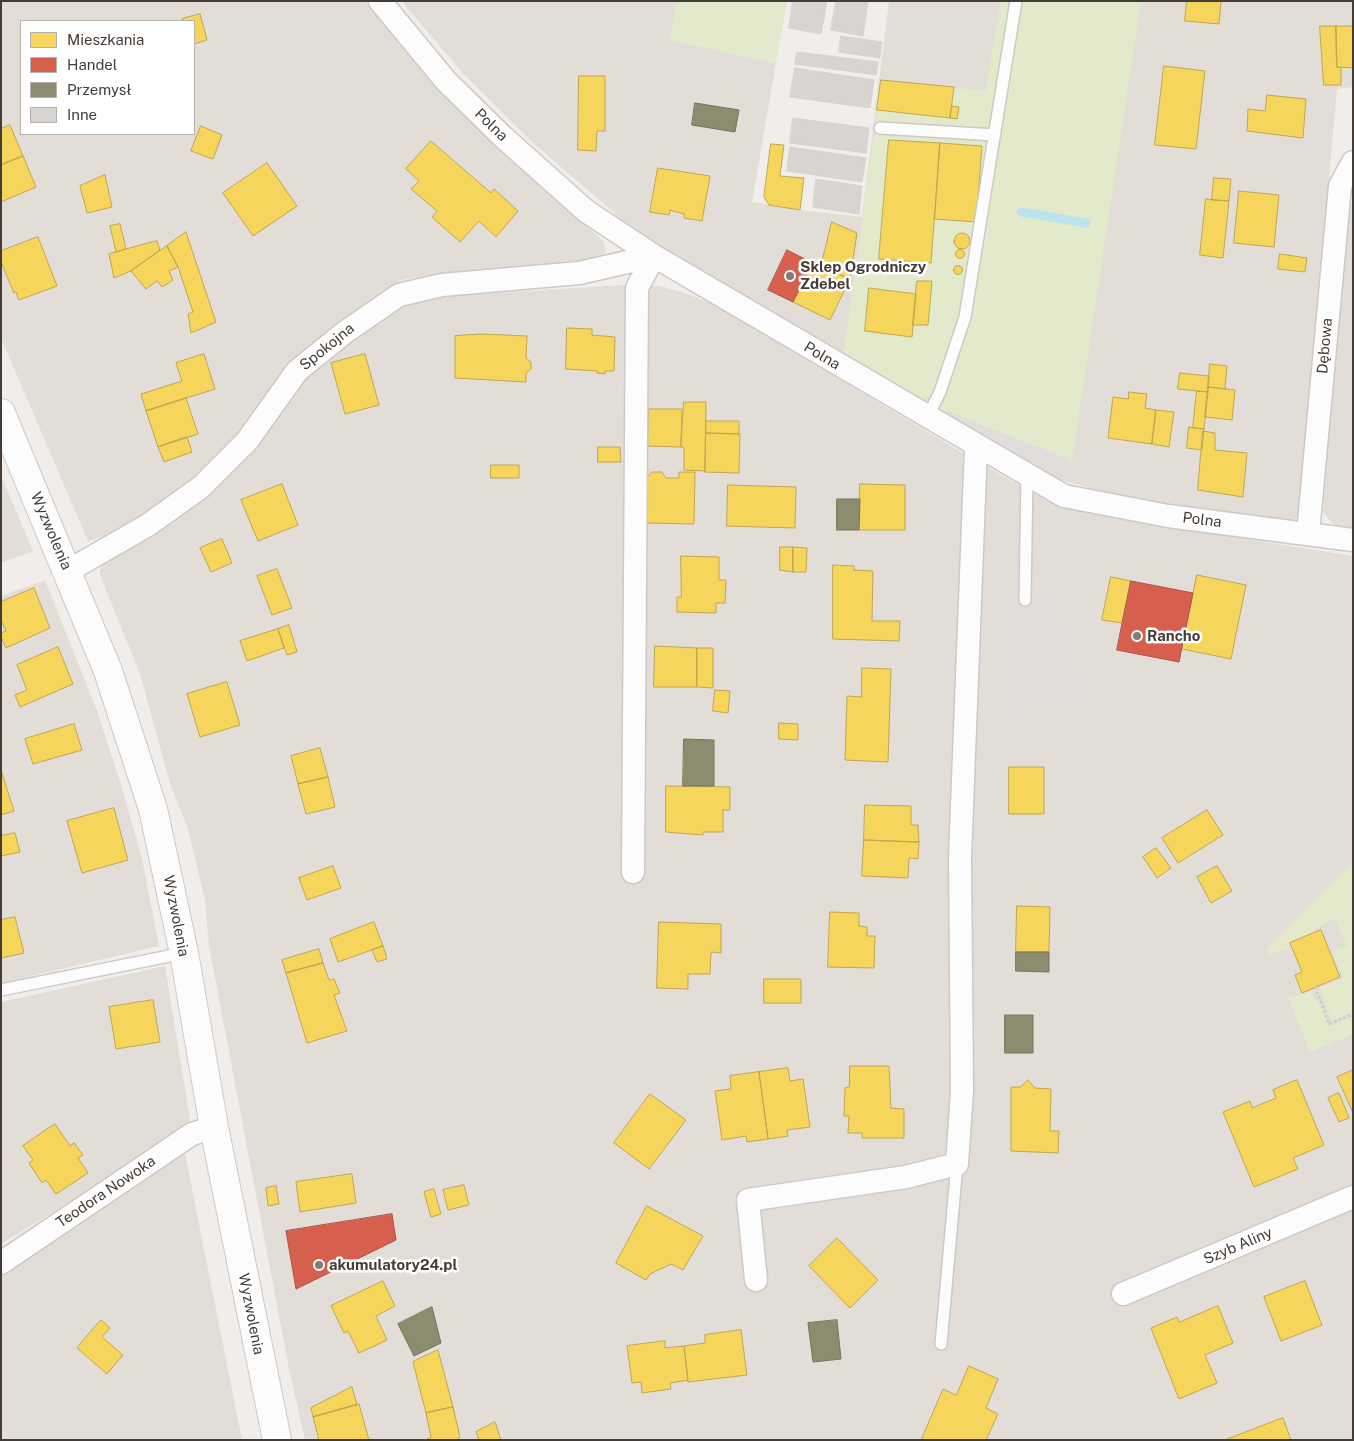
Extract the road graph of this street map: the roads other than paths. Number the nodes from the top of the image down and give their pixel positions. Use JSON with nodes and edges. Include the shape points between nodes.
{"nodes":[{"id":1,"x":380,"y":1,"type":"edge"},
{"id":2,"x":1016,"y":1,"type":"edge"},
{"id":3,"x":880,"y":128,"type":"dead end"},
{"id":4,"x":995,"y":135,"type":"junction"},
{"id":5,"x":1353,"y":162,"type":"edge"},
{"id":6,"x":654,"y":256,"type":"junction"},
{"id":7,"x":1,"y":413,"type":"edge"},
{"id":8,"x":927,"y":418,"type":"junction"},
{"id":9,"x":976,"y":447,"type":"junction"},
{"id":10,"x":1027,"y":475,"type":"junction"},
{"id":11,"x":1308,"y":533,"type":"junction"},
{"id":12,"x":1353,"y":540,"type":"edge"},
{"id":13,"x":68,"y":571,"type":"junction"},
{"id":14,"x":1025,"y":600,"type":"dead end"},
{"id":15,"x":633,"y":872,"type":"dead end"},
{"id":16,"x":184,"y":953,"type":"junction"},
{"id":17,"x":1,"y":990,"type":"edge"},
{"id":18,"x":214,"y":1127,"type":"junction"},
{"id":19,"x":957,"y":1164,"type":"junction"},
{"id":20,"x":1353,"y":1197,"type":"edge"},
{"id":21,"x":1,"y":1263,"type":"edge"},
{"id":22,"x":756,"y":1280,"type":"dead end"},
{"id":23,"x":1123,"y":1294,"type":"dead end"},
{"id":24,"x":941,"y":1344,"type":"dead end"},
{"id":25,"x":277,"y":1440,"type":"edge"}],
"edges":[{"from":1,"to":6,"type":"street","name":"Polna","via":[[446,81],[502,136],[586,211]]},
{"from":2,"to":4,"type":"lane"},
{"from":3,"to":4,"type":"lane"},
{"from":4,"to":8,"type":"lane","via":[[965,317],[940,392]]},
{"from":5,"to":11,"type":"street","name":"Dębowa","via":[[1340,186]]},
{"from":6,"to":8,"type":"street","name":"Polna"},
{"from":6,"to":13,"type":"street","name":"Spokojna","via":[[578,272],[442,285],[399,295],[297,371],[247,441],[201,487],[148,525]]},
{"from":6,"to":15,"type":"street","via":[[637,288]]},
{"from":7,"to":13,"type":"street","name":"Wyzwolenia"},
{"from":8,"to":9,"type":"street","name":"Polna"},
{"from":9,"to":10,"type":"street","name":"Polna"},
{"from":9,"to":19,"type":"street","via":[[960,858],[962,1091]]},
{"from":10,"to":11,"type":"street","name":"Polna","via":[[1064,496],[1168,516]]},
{"from":10,"to":14,"type":"lane"},
{"from":11,"to":12,"type":"street","name":"Polna"},
{"from":13,"to":16,"type":"street","name":"Wyzwolenia","via":[[134,744],[153,809]]},
{"from":16,"to":17,"type":"lane"},
{"from":16,"to":18,"type":"street","name":"Wyzwolenia"},
{"from":18,"to":21,"type":"street","name":"Teodora Nowoka","via":[[192,1134]]},
{"from":18,"to":25,"type":"street","name":"Wyzwolenia"},
{"from":19,"to":22,"type":"street","via":[[906,1177],[748,1200]]},
{"from":19,"to":24,"type":"lane"},
{"from":20,"to":23,"type":"street","name":"Szyb Aliny"}]}
